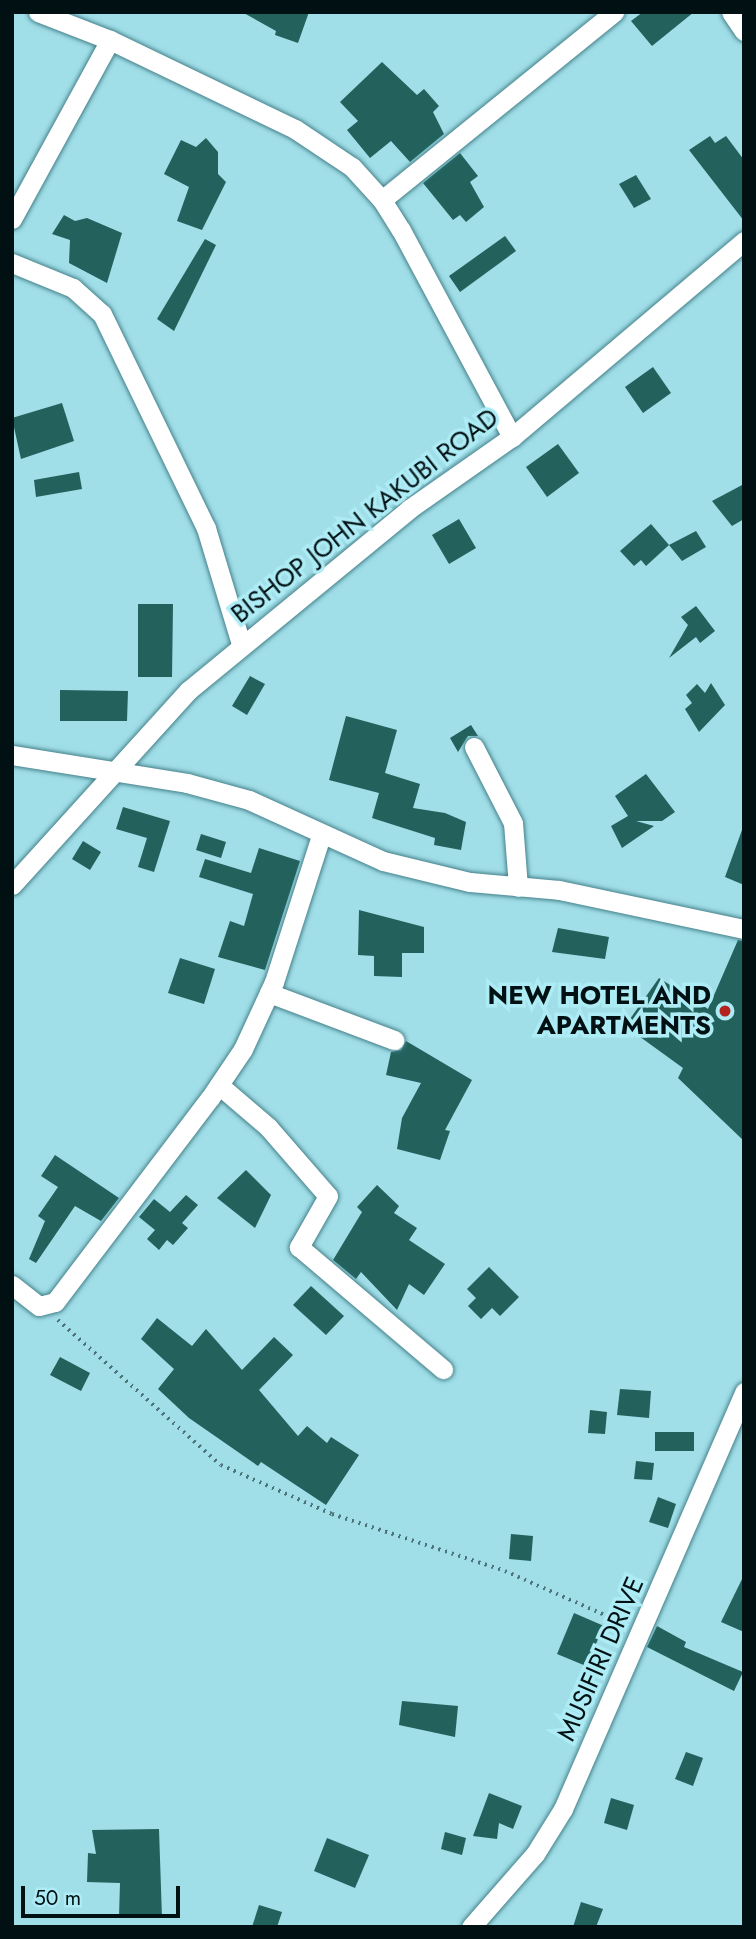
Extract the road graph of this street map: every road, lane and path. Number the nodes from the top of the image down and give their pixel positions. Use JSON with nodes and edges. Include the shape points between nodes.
{"nodes":[{"id":1,"x":38,"y":12,"type":"edge"},
{"id":2,"x":614,"y":12,"type":"edge"},
{"id":3,"x":731,"y":12,"type":"edge"},
{"id":4,"x":744,"y":31,"type":"edge"},
{"id":5,"x":110,"y":40,"type":"junction"},
{"id":6,"x":382,"y":200,"type":"junction"},
{"id":7,"x":12,"y":219,"type":"edge"},
{"id":8,"x":744,"y":241,"type":"edge"},
{"id":9,"x":12,"y":263,"type":"edge"},
{"id":10,"x":512,"y":437,"type":"junction"},
{"id":11,"x":241,"y":644,"type":"junction"},
{"id":12,"x":474,"y":747,"type":"dead end"},
{"id":13,"x":12,"y":755,"type":"edge"},
{"id":14,"x":112,"y":772,"type":"junction"},
{"id":15,"x":321,"y":836,"type":"junction"},
{"id":16,"x":12,"y":886,"type":"edge"},
{"id":17,"x":518,"y":887,"type":"junction"},
{"id":18,"x":744,"y":929,"type":"edge"},
{"id":19,"x":269,"y":993,"type":"junction"},
{"id":20,"x":394,"y":1040,"type":"dead end"},
{"id":21,"x":219,"y":1085,"type":"junction"},
{"id":22,"x":12,"y":1285,"type":"edge"},
{"id":23,"x":41,"y":1305,"type":"junction"},
{"id":24,"x":443,"y":1369,"type":"dead end"},
{"id":25,"x":744,"y":1392,"type":"edge"},
{"id":26,"x":642,"y":1632,"type":"junction"},
{"id":27,"x":471,"y":1927,"type":"edge"}],
"edges":[{"from":1,"to":5,"type":"street"},
{"from":2,"to":6,"type":"street"},
{"from":3,"to":4,"type":"street"},
{"from":5,"to":6,"type":"street","via":[[295,129],[352,167]]},
{"from":5,"to":7,"type":"street"},
{"from":6,"to":10,"type":"street"},
{"from":8,"to":10,"type":"street","name":"BISHOP JOHN KAKUBI ROAD"},
{"from":9,"to":11,"type":"street","via":[[73,288],[102,314],[206,528]]},
{"from":10,"to":11,"type":"street","name":"BISHOP JOHN KAKUBI ROAD","via":[[409,509]]},
{"from":11,"to":14,"type":"street","name":"BISHOP JOHN KAKUBI ROAD","via":[[188,691]]},
{"from":12,"to":17,"type":"street","via":[[513,823]]},
{"from":13,"to":14,"type":"street"},
{"from":14,"to":15,"type":"street","via":[[187,783],[250,800]]},
{"from":14,"to":16,"type":"street","name":"BISHOP JOHN KAKUBI ROAD"},
{"from":15,"to":17,"type":"street","via":[[383,861],[470,882]]},
{"from":15,"to":19,"type":"street"},
{"from":17,"to":18,"type":"street","via":[[559,890]]},
{"from":19,"to":20,"type":"street"},
{"from":19,"to":21,"type":"street","via":[[243,1049]]},
{"from":21,"to":23,"type":"street","via":[[71,1285],[55,1302]]},
{"from":21,"to":24,"type":"street","via":[[268,1127],[328,1196],[299,1247]]},
{"from":22,"to":23,"type":"street"},
{"from":23,"to":26,"type":"path","via":[[221,1465],[332,1514],[505,1571]]},
{"from":25,"to":26,"type":"street","name":"MUSIFIRI DRIVE"},
{"from":26,"to":27,"type":"street","name":"MUSIFIRI DRIVE","via":[[563,1809],[535,1854]]}]}
